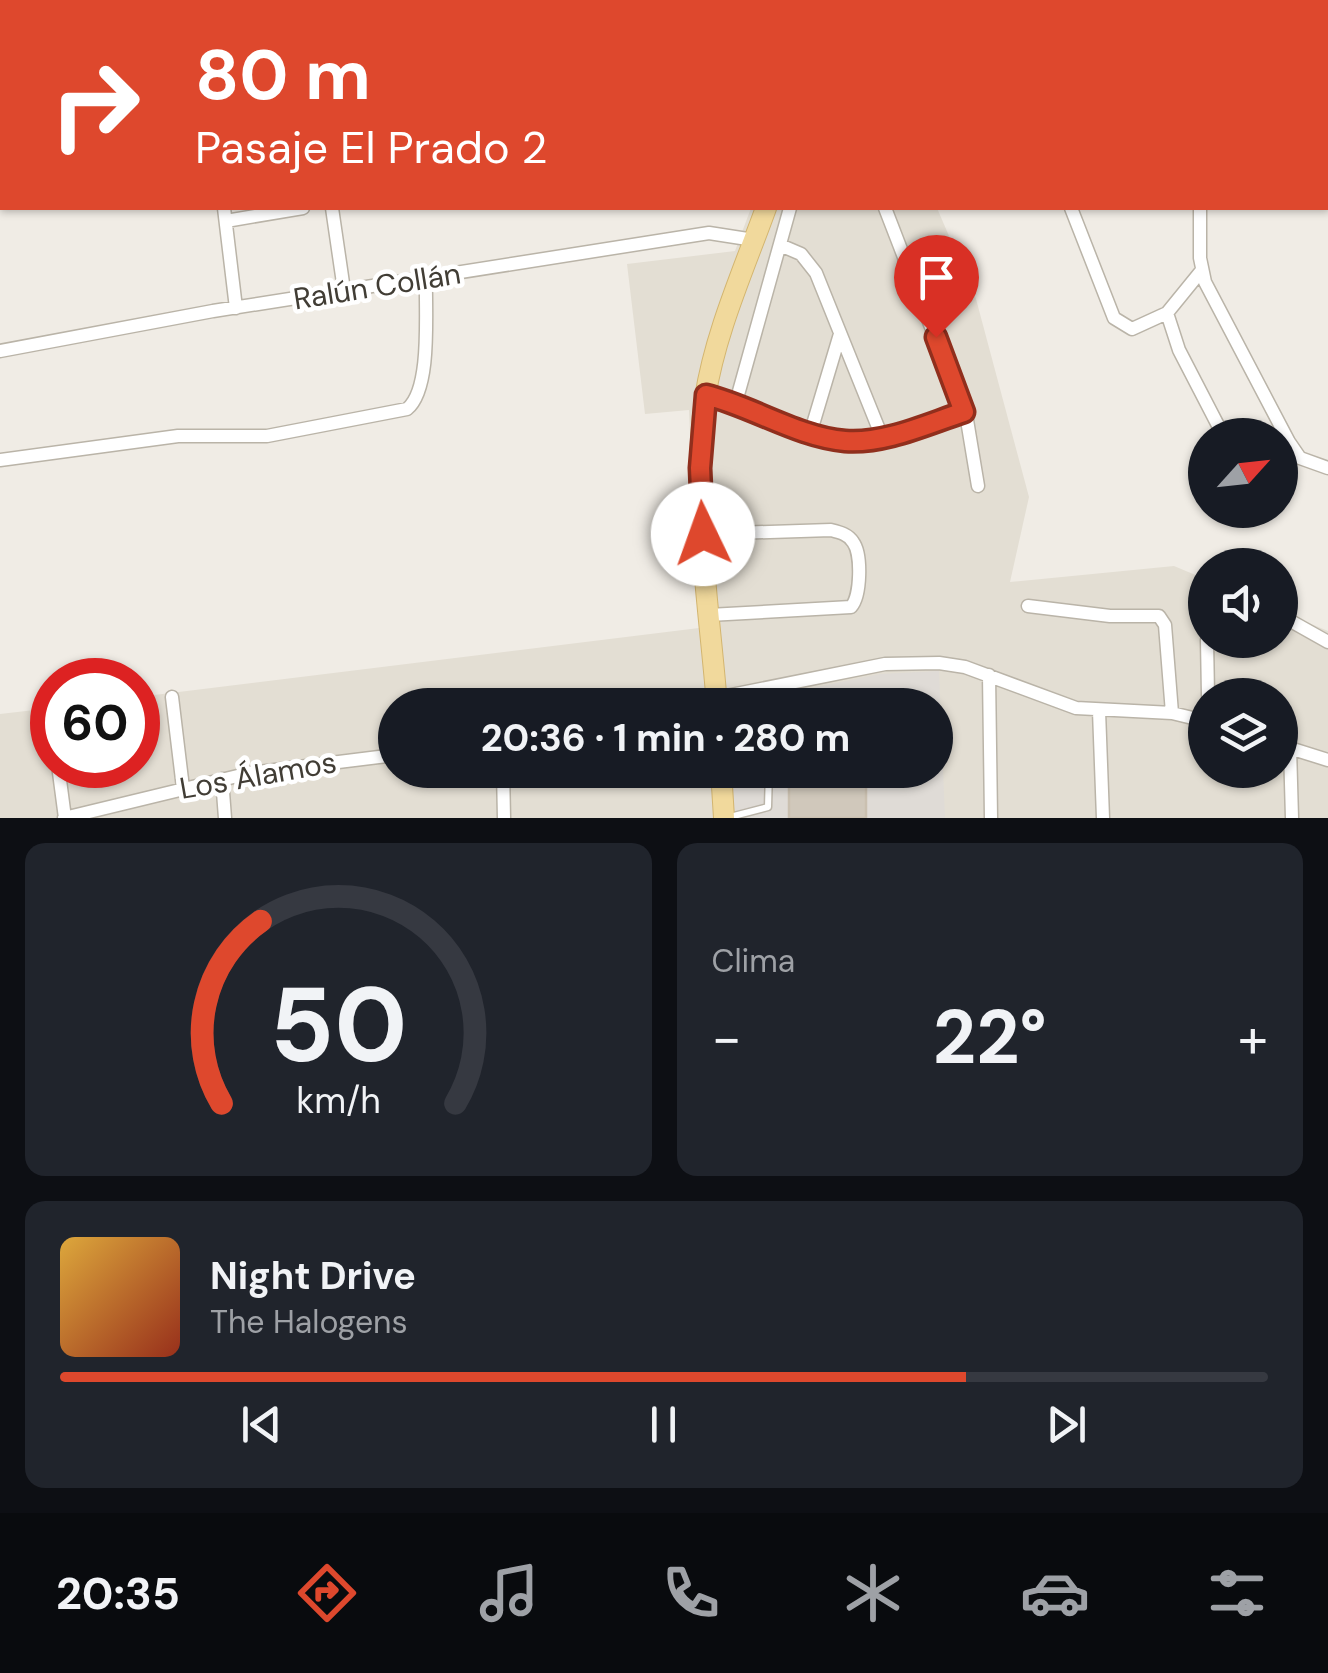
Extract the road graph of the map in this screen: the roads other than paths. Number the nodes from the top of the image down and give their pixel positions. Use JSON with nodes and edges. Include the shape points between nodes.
{"nodes":[{"id":1,"x":276,"y":210,"type":"edge"},
{"id":2,"x":332,"y":210,"type":"edge"},
{"id":3,"x":765,"y":210,"type":"edge"},
{"id":4,"x":789,"y":210,"type":"edge"},
{"id":5,"x":886,"y":210,"type":"edge"},
{"id":6,"x":1071,"y":210,"type":"edge"},
{"id":7,"x":1200,"y":210,"type":"edge"},
{"id":8,"x":225,"y":214,"type":"edge"},
{"id":9,"x":754,"y":240,"type":"junction"},
{"id":10,"x":780,"y":245,"type":"junction"},
{"id":11,"x":1202,"y":270,"type":"junction"},
{"id":12,"x":426,"y":278,"type":"junction"},
{"id":13,"x":344,"y":290,"type":"junction"},
{"id":14,"x":236,"y":308,"type":"junction"},
{"id":15,"x":1167,"y":312,"type":"junction"},
{"id":16,"x":840,"y":334,"type":"junction"},
{"id":17,"x":0,"y":351,"type":"edge"},
{"id":18,"x":706,"y":395,"type":"junction"},
{"id":19,"x":736,"y":402,"type":"junction"},
{"id":20,"x":964,"y":412,"type":"junction"},
{"id":21,"x":1214,"y":418,"type":"edge"},
{"id":22,"x":811,"y":431,"type":"junction"},
{"id":23,"x":882,"y":437,"type":"junction"},
{"id":24,"x":0,"y":460,"type":"edge"},
{"id":25,"x":1328,"y":468,"type":"edge"},
{"id":26,"x":978,"y":486,"type":"dead end"},
{"id":27,"x":703,"y":534,"type":"junction"},
{"id":28,"x":1028,"y":606,"type":"dead end"},
{"id":29,"x":710,"y":615,"type":"junction"},
{"id":30,"x":1298,"y":625,"type":"edge"},
{"id":31,"x":1328,"y":642,"type":"edge"},
{"id":32,"x":989,"y":674,"type":"junction"},
{"id":33,"x":715,"y":688,"type":"edge"},
{"id":34,"x":778,"y":688,"type":"edge"},
{"id":35,"x":172,"y":697,"type":"dead end"},
{"id":36,"x":1098,"y":710,"type":"junction"},
{"id":37,"x":1172,"y":712,"type":"junction"},
{"id":38,"x":1188,"y":716,"type":"edge"},
{"id":39,"x":1298,"y":750,"type":"edge"},
{"id":40,"x":378,"y":757,"type":"edge"},
{"id":41,"x":1328,"y":760,"type":"edge"},
{"id":42,"x":222,"y":779,"type":"junction"},
{"id":43,"x":61,"y":788,"type":"edge"},
{"id":44,"x":183,"y":788,"type":"junction"},
{"id":45,"x":503,"y":788,"type":"edge"},
{"id":46,"x":723,"y":788,"type":"edge"},
{"id":47,"x":769,"y":788,"type":"edge"},
{"id":48,"x":1289,"y":788,"type":"edge"},
{"id":49,"x":65,"y":818,"type":"edge"},
{"id":50,"x":225,"y":818,"type":"edge"},
{"id":51,"x":504,"y":818,"type":"edge"},
{"id":52,"x":726,"y":818,"type":"edge"},
{"id":53,"x":991,"y":818,"type":"edge"},
{"id":54,"x":1102,"y":818,"type":"edge"},
{"id":55,"x":1292,"y":818,"type":"edge"}],
"edges":[{"from":1,"to":8,"type":"street"},
{"from":2,"to":13,"type":"street"},
{"from":3,"to":9,"type":"main road"},
{"from":4,"to":10,"type":"street"},
{"from":5,"to":20,"type":"street"},
{"from":6,"to":15,"type":"street","via":[[1114,318],[1132,328]]},
{"from":7,"to":11,"type":"street"},
{"from":8,"to":14,"type":"street"},
{"from":9,"to":12,"type":"street","name":"Ralún Collán","via":[[709,233]]},
{"from":9,"to":18,"type":"main road"},
{"from":10,"to":16,"type":"street","via":[[812,266]]},
{"from":10,"to":19,"type":"street"},
{"from":11,"to":15,"type":"street"},
{"from":11,"to":25,"type":"street","via":[[1289,442],[1300,458]]},
{"from":12,"to":13,"type":"street","name":"Ralún Collán"},
{"from":12,"to":24,"type":"street","via":[[422,378],[417,401],[407,409],[266,436],[178,436]]},
{"from":13,"to":14,"type":"street","name":"Ralún Collán"},
{"from":14,"to":17,"type":"street","name":"Ralún Collán"},
{"from":15,"to":21,"type":"street"},
{"from":16,"to":22,"type":"street"},
{"from":16,"to":23,"type":"street"},
{"from":18,"to":19,"type":"street"},
{"from":18,"to":27,"type":"main road"},
{"from":19,"to":22,"type":"street"},
{"from":20,"to":23,"type":"street"},
{"from":20,"to":26,"type":"street"},
{"from":22,"to":23,"type":"street","via":[[846,441]]},
{"from":27,"to":29,"type":"main road"},
{"from":27,"to":29,"type":"street","via":[[831,530],[856,549],[858,596],[844,609]]},
{"from":28,"to":37,"type":"street","via":[[1159,616]]},
{"from":29,"to":33,"type":"main road"},
{"from":30,"to":31,"type":"street"},
{"from":32,"to":34,"type":"street","via":[[939,663],[885,664]]},
{"from":32,"to":36,"type":"street","via":[[1065,705]]},
{"from":32,"to":53,"type":"street"},
{"from":35,"to":44,"type":"street"},
{"from":36,"to":37,"type":"street"},
{"from":36,"to":54,"type":"street"},
{"from":37,"to":38,"type":"street"},
{"from":39,"to":41,"type":"street"},
{"from":40,"to":42,"type":"street","name":"Los Álamos"},
{"from":42,"to":44,"type":"street","name":"Los Álamos"},
{"from":42,"to":50,"type":"street"},
{"from":43,"to":49,"type":"street"},
{"from":44,"to":49,"type":"street","name":"Los Álamos"},
{"from":45,"to":51,"type":"street"},
{"from":46,"to":52,"type":"main road"},
{"from":47,"to":52,"type":"lane","via":[[768,808]]},
{"from":48,"to":55,"type":"street"}]}
